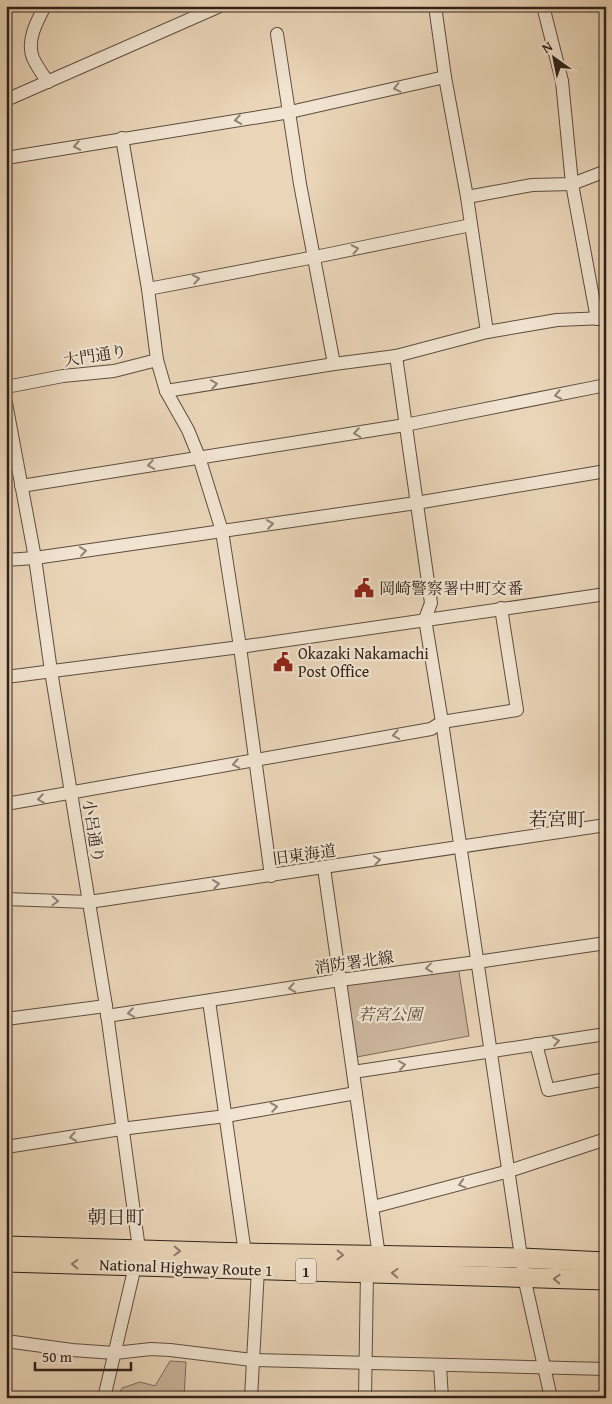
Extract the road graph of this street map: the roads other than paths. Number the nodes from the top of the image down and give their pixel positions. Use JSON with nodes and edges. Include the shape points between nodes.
{"nodes":[{"id":1,"x":46,"y":6,"type":"edge"},
{"id":2,"x":220,"y":6,"type":"edge"},
{"id":3,"x":435,"y":6,"type":"edge"},
{"id":4,"x":543,"y":6,"type":"edge"},
{"id":5,"x":277,"y":34,"type":"dead end"},
{"id":6,"x":445,"y":77,"type":"junction"},
{"id":7,"x":48,"y":82,"type":"junction"},
{"id":8,"x":6,"y":100,"type":"edge"},
{"id":9,"x":290,"y":112,"type":"junction"},
{"id":10,"x":122,"y":138,"type":"junction"},
{"id":11,"x":6,"y":158,"type":"edge"},
{"id":12,"x":606,"y":171,"type":"edge"},
{"id":13,"x":572,"y":184,"type":"junction"},
{"id":14,"x":468,"y":197,"type":"junction"},
{"id":15,"x":471,"y":225,"type":"junction"},
{"id":16,"x":315,"y":257,"type":"junction"},
{"id":17,"x":148,"y":289,"type":"junction"},
{"id":18,"x":601,"y":318,"type":"edge"},
{"id":19,"x":487,"y":332,"type":"junction"},
{"id":20,"x":396,"y":356,"type":"junction"},
{"id":21,"x":157,"y":360,"type":"junction"},
{"id":22,"x":334,"y":364,"type":"junction"},
{"id":23,"x":606,"y":385,"type":"edge"},
{"id":24,"x":6,"y":387,"type":"edge"},
{"id":25,"x":166,"y":391,"type":"junction"},
{"id":26,"x":6,"y":403,"type":"edge"},
{"id":27,"x":405,"y":425,"type":"junction"},
{"id":28,"x":199,"y":457,"type":"junction"},
{"id":29,"x":606,"y":471,"type":"edge"},
{"id":30,"x":21,"y":486,"type":"junction"},
{"id":31,"x":416,"y":503,"type":"junction"},
{"id":32,"x":222,"y":531,"type":"junction"},
{"id":33,"x":35,"y":558,"type":"junction"},
{"id":34,"x":6,"y":560,"type":"edge"},
{"id":35,"x":606,"y":594,"type":"edge"},
{"id":36,"x":501,"y":608,"type":"junction"},
{"id":37,"x":425,"y":619,"type":"junction"},
{"id":38,"x":240,"y":647,"type":"junction"},
{"id":39,"x":51,"y":671,"type":"junction"},
{"id":40,"x":6,"y":677,"type":"edge"},
{"id":41,"x":442,"y":722,"type":"junction"},
{"id":42,"x":256,"y":761,"type":"junction"},
{"id":43,"x":71,"y":794,"type":"junction"},
{"id":44,"x":6,"y":804,"type":"edge"},
{"id":45,"x":606,"y":825,"type":"edge"},
{"id":46,"x":459,"y":847,"type":"junction"},
{"id":47,"x":324,"y":868,"type":"junction"},
{"id":48,"x":271,"y":876,"type":"junction"},
{"id":49,"x":6,"y":899,"type":"edge"},
{"id":50,"x":89,"y":902,"type":"junction"},
{"id":51,"x":606,"y":943,"type":"edge"},
{"id":52,"x":477,"y":962,"type":"junction"},
{"id":53,"x":340,"y":980,"type":"junction"},
{"id":54,"x":208,"y":1001,"type":"junction"},
{"id":55,"x":106,"y":1012,"type":"junction"},
{"id":56,"x":6,"y":1019,"type":"edge"},
{"id":57,"x":606,"y":1034,"type":"edge"},
{"id":58,"x":536,"y":1044,"type":"junction"},
{"id":59,"x":491,"y":1052,"type":"junction"},
{"id":60,"x":353,"y":1072,"type":"junction"},
{"id":61,"x":606,"y":1079,"type":"edge"},
{"id":62,"x":356,"y":1093,"type":"junction"},
{"id":63,"x":226,"y":1116,"type":"junction"},
{"id":64,"x":121,"y":1129,"type":"junction"},
{"id":65,"x":606,"y":1139,"type":"edge"},
{"id":66,"x":6,"y":1147,"type":"edge"},
{"id":67,"x":509,"y":1171,"type":"junction"},
{"id":68,"x":373,"y":1208,"type":"junction"},
{"id":69,"x":6,"y":1246,"type":"edge"},
{"id":70,"x":245,"y":1253,"type":"junction"},
{"id":71,"x":379,"y":1256,"type":"junction"},
{"id":72,"x":136,"y":1257,"type":"junction"},
{"id":73,"x":522,"y":1258,"type":"junction"},
{"id":74,"x":6,"y":1262,"type":"edge"},
{"id":75,"x":606,"y":1262,"type":"edge"},
{"id":76,"x":258,"y":1269,"type":"junction"},
{"id":77,"x":367,"y":1272,"type":"junction"},
{"id":78,"x":524,"y":1277,"type":"junction"},
{"id":79,"x":606,"y":1280,"type":"edge"},
{"id":80,"x":6,"y":1341,"type":"edge"},
{"id":81,"x":115,"y":1353,"type":"junction"},
{"id":82,"x":252,"y":1360,"type":"junction"},
{"id":83,"x":365,"y":1363,"type":"junction"},
{"id":84,"x":440,"y":1366,"type":"junction"},
{"id":85,"x":545,"y":1368,"type":"junction"},
{"id":86,"x":606,"y":1369,"type":"edge"},
{"id":87,"x":104,"y":1398,"type":"edge"},
{"id":88,"x":251,"y":1398,"type":"edge"},
{"id":89,"x":365,"y":1398,"type":"edge"},
{"id":90,"x":442,"y":1398,"type":"edge"},
{"id":91,"x":552,"y":1398,"type":"edge"}],
"edges":[{"from":1,"to":7,"type":"street","via":[[34,25],[32,39],[33,57]]},
{"from":2,"to":7,"type":"street"},
{"from":3,"to":6,"type":"street"},
{"from":4,"to":13,"type":"street","via":[[562,81]]},
{"from":5,"to":9,"type":"street"},
{"from":6,"to":9,"type":"street","one_way":true},
{"from":6,"to":14,"type":"street"},
{"from":7,"to":8,"type":"street"},
{"from":9,"to":10,"type":"street","one_way":true},
{"from":9,"to":16,"type":"street"},
{"from":10,"to":11,"type":"street","one_way":true},
{"from":10,"to":17,"type":"street"},
{"from":12,"to":13,"type":"street"},
{"from":13,"to":14,"type":"street","via":[[532,185]]},
{"from":13,"to":18,"type":"street"},
{"from":14,"to":15,"type":"street"},
{"from":16,"to":15,"type":"street","one_way":true},
{"from":15,"to":19,"type":"street"},
{"from":17,"to":16,"type":"street","one_way":true},
{"from":16,"to":22,"type":"street"},
{"from":17,"to":21,"type":"street"},
{"from":18,"to":19,"type":"street","via":[[557,320]]},
{"from":19,"to":20,"type":"street"},
{"from":20,"to":22,"type":"street"},
{"from":20,"to":27,"type":"street"},
{"from":21,"to":24,"type":"street","name":"大門通り","via":[[114,371],[62,376]]},
{"from":21,"to":25,"type":"street"},
{"from":25,"to":22,"type":"street","one_way":true},
{"from":23,"to":27,"type":"street","one_way":true},
{"from":25,"to":28,"type":"street"},
{"from":26,"to":30,"type":"street","name":"小呂通り"},
{"from":27,"to":28,"type":"street","one_way":true},
{"from":27,"to":31,"type":"street"},
{"from":28,"to":30,"type":"street","one_way":true},
{"from":28,"to":32,"type":"street"},
{"from":29,"to":31,"type":"street"},
{"from":30,"to":33,"type":"street","name":"小呂通り"},
{"from":32,"to":31,"type":"street","one_way":true},
{"from":31,"to":37,"type":"street","via":[[431,603]]},
{"from":33,"to":32,"type":"street","one_way":true},
{"from":32,"to":38,"type":"street"},
{"from":33,"to":34,"type":"street"},
{"from":33,"to":39,"type":"street","name":"小呂通り"},
{"from":35,"to":36,"type":"street"},
{"from":36,"to":37,"type":"street"},
{"from":36,"to":41,"type":"street","via":[[517,710]]},
{"from":37,"to":38,"type":"street"},
{"from":37,"to":41,"type":"street"},
{"from":38,"to":39,"type":"street"},
{"from":38,"to":42,"type":"street"},
{"from":39,"to":40,"type":"street"},
{"from":39,"to":43,"type":"street","name":"小呂通り"},
{"from":41,"to":42,"type":"street","one_way":true,"via":[[431,729]]},
{"from":41,"to":46,"type":"street"},
{"from":42,"to":43,"type":"street","one_way":true},
{"from":42,"to":48,"type":"street"},
{"from":43,"to":44,"type":"street","one_way":true},
{"from":43,"to":50,"type":"street","name":"小呂通り"},
{"from":45,"to":46,"type":"street","name":"旧東海道"},
{"from":47,"to":46,"type":"street","name":"旧東海道","one_way":true},
{"from":46,"to":52,"type":"street"},
{"from":47,"to":48,"type":"street","name":"旧東海道"},
{"from":47,"to":53,"type":"street"},
{"from":50,"to":48,"type":"street","name":"旧東海道","one_way":true},
{"from":49,"to":50,"type":"street","name":"旧東海道","one_way":true},
{"from":50,"to":55,"type":"street","name":"小呂通り"},
{"from":51,"to":52,"type":"street","name":"消防署北線"},
{"from":52,"to":53,"type":"street","name":"消防署北線","one_way":true},
{"from":52,"to":59,"type":"street"},
{"from":53,"to":54,"type":"street","name":"消防署北線","one_way":true},
{"from":53,"to":60,"type":"street"},
{"from":54,"to":55,"type":"street","name":"消防署北線","one_way":true},
{"from":54,"to":63,"type":"street"},
{"from":55,"to":56,"type":"street","name":"消防署北線"},
{"from":55,"to":64,"type":"street","name":"小呂通り"},
{"from":58,"to":57,"type":"street","one_way":true},
{"from":58,"to":59,"type":"street"},
{"from":58,"to":61,"type":"street","via":[[548,1090]]},
{"from":60,"to":59,"type":"street","one_way":true},
{"from":59,"to":67,"type":"street"},
{"from":60,"to":62,"type":"street"},
{"from":63,"to":62,"type":"street","one_way":true},
{"from":62,"to":68,"type":"street"},
{"from":63,"to":64,"type":"street"},
{"from":63,"to":70,"type":"street"},
{"from":64,"to":66,"type":"street","one_way":true},
{"from":64,"to":72,"type":"street","name":"小呂通り"},
{"from":65,"to":67,"type":"street"},
{"from":67,"to":68,"type":"street","one_way":true},
{"from":67,"to":73,"type":"street"},
{"from":68,"to":71,"type":"street"},
{"from":69,"to":72,"type":"highway","name":"National Highway Route 1","number":"1"},
{"from":70,"to":71,"type":"highway","name":"National Highway Route 1","number":"1","one_way":true},
{"from":72,"to":70,"type":"highway","name":"National Highway Route 1","number":"1","one_way":true},
{"from":71,"to":73,"type":"highway","name":"National Highway Route 1","number":"1"},
{"from":72,"to":74,"type":"highway","name":"National Highway Route 1","number":"1","one_way":true},
{"from":72,"to":76,"type":"highway","name":"National Highway Route 1","number":"1"},
{"from":72,"to":81,"type":"street"},
{"from":73,"to":75,"type":"highway","name":"National Highway Route 1","number":"1"},
{"from":73,"to":78,"type":"street"},
{"from":76,"to":77,"type":"highway","name":"National Highway Route 1","number":"1"},
{"from":76,"to":82,"type":"street"},
{"from":78,"to":77,"type":"highway","name":"National Highway Route 1","number":"1","one_way":true},
{"from":77,"to":83,"type":"street"},
{"from":79,"to":78,"type":"highway","name":"National Highway Route 1","number":"1","one_way":true},
{"from":78,"to":85,"type":"street"},
{"from":80,"to":81,"type":"street"},
{"from":81,"to":82,"type":"street","via":[[151,1349]]},
{"from":81,"to":87,"type":"street"},
{"from":82,"to":83,"type":"street"},
{"from":82,"to":88,"type":"street"},
{"from":83,"to":84,"type":"street"},
{"from":83,"to":89,"type":"street"},
{"from":84,"to":85,"type":"street"},
{"from":84,"to":90,"type":"street"},
{"from":85,"to":86,"type":"street"},
{"from":85,"to":91,"type":"street"}]}
